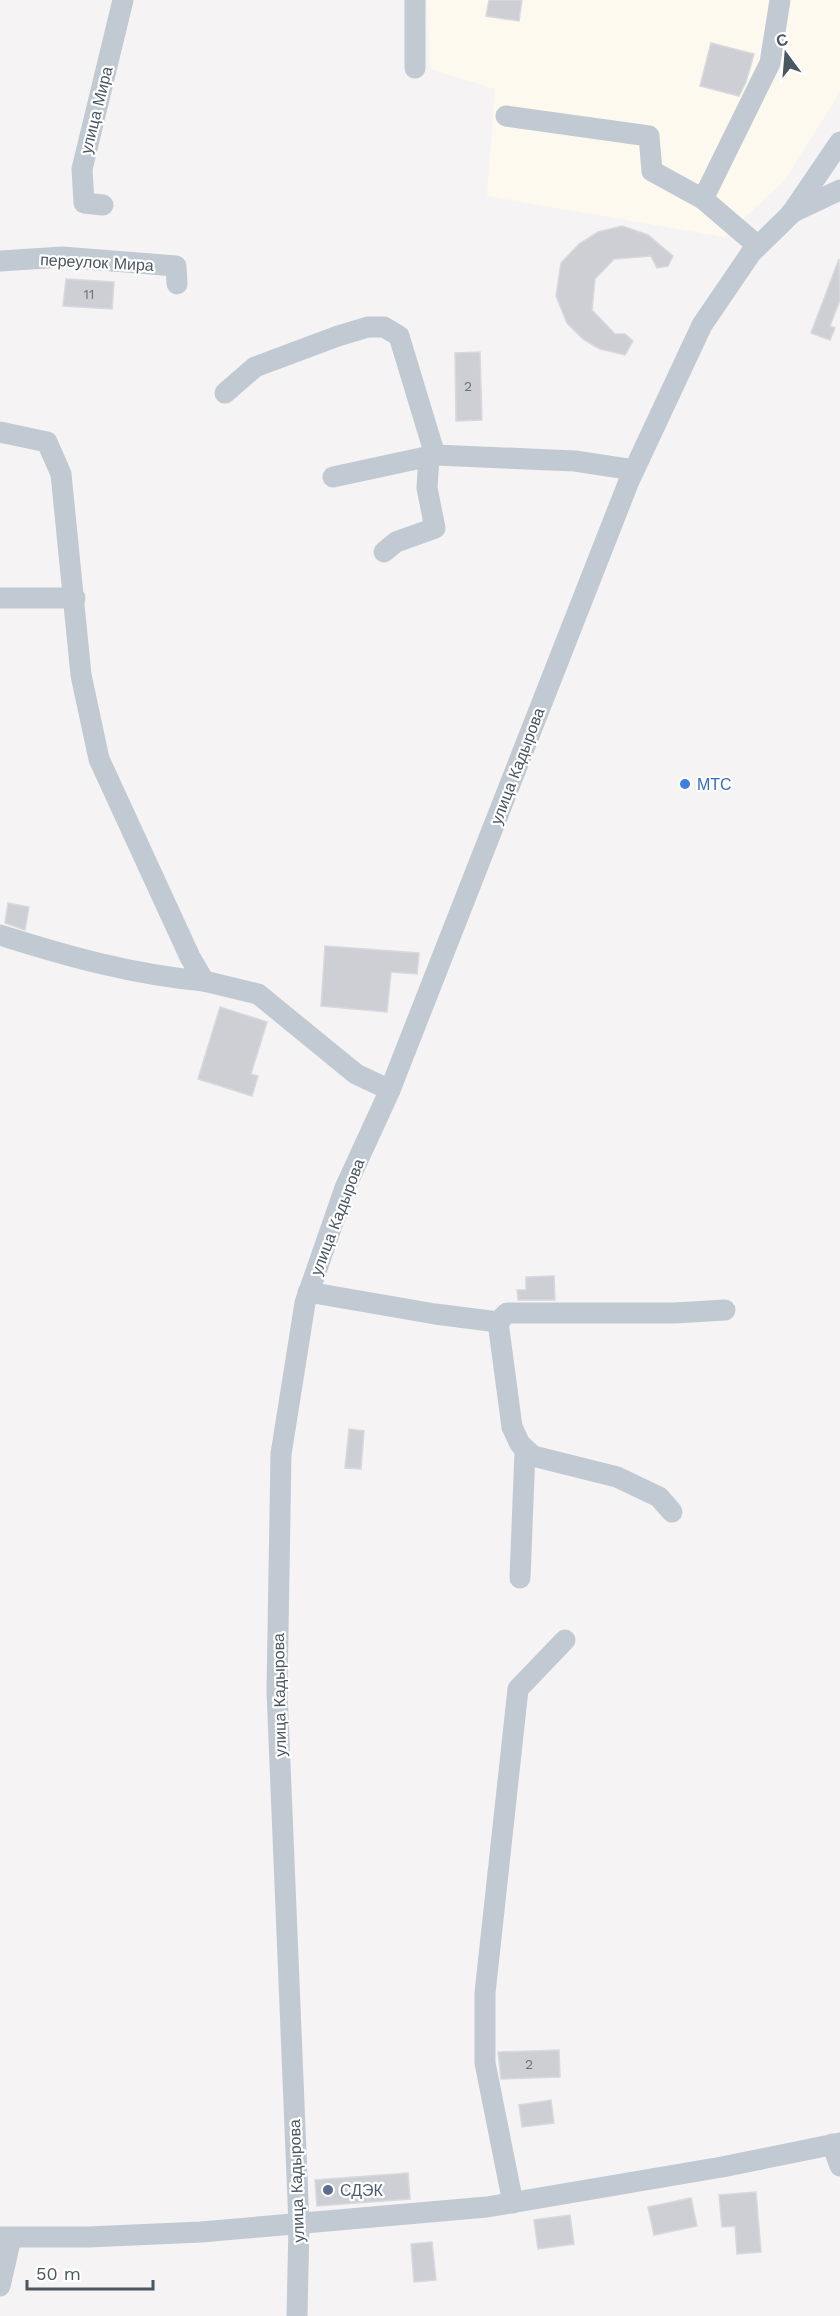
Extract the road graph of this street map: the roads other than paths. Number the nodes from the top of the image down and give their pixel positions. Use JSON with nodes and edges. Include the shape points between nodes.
{"nodes":[{"id":1,"x":123,"y":0,"type":"edge"},
{"id":2,"x":415,"y":0,"type":"edge"},
{"id":3,"x":780,"y":0,"type":"edge"},
{"id":4,"x":415,"y":68,"type":"dead end"},
{"id":5,"x":506,"y":116,"type":"dead end"},
{"id":6,"x":840,"y":142,"type":"edge"},
{"id":7,"x":840,"y":190,"type":"edge"},
{"id":8,"x":703,"y":199,"type":"junction"},
{"id":9,"x":103,"y":205,"type":"dead end"},
{"id":10,"x":790,"y":214,"type":"junction"},
{"id":11,"x":758,"y":246,"type":"junction"},
{"id":12,"x":0,"y":261,"type":"edge"},
{"id":13,"x":177,"y":284,"type":"dead end"},
{"id":14,"x":225,"y":393,"type":"dead end"},
{"id":15,"x":0,"y":432,"type":"edge"},
{"id":16,"x":432,"y":456,"type":"junction"},
{"id":17,"x":634,"y":470,"type":"junction"},
{"id":18,"x":333,"y":477,"type":"dead end"},
{"id":19,"x":384,"y":552,"type":"dead end"},
{"id":20,"x":0,"y":598,"type":"edge"},
{"id":21,"x":75,"y":598,"type":"junction"},
{"id":22,"x":0,"y":935,"type":"edge"},
{"id":23,"x":204,"y":981,"type":"junction"},
{"id":24,"x":390,"y":1090,"type":"junction"},
{"id":25,"x":309,"y":1292,"type":"junction"},
{"id":26,"x":726,"y":1310,"type":"dead end"},
{"id":27,"x":498,"y":1322,"type":"junction"},
{"id":28,"x":525,"y":1451,"type":"junction"},
{"id":29,"x":672,"y":1512,"type":"dead end"},
{"id":30,"x":520,"y":1578,"type":"dead end"},
{"id":31,"x":565,"y":1640,"type":"dead end"},
{"id":32,"x":836,"y":2143,"type":"edge"},
{"id":33,"x":840,"y":2166,"type":"edge"},
{"id":34,"x":513,"y":2203,"type":"junction"},
{"id":35,"x":299,"y":2225,"type":"junction"},
{"id":36,"x":5,"y":2238,"type":"edge"},
{"id":37,"x":0,"y":2286,"type":"edge"},
{"id":38,"x":297,"y":2316,"type":"edge"}],
"edges":[{"from":1,"to":9,"type":"street","name":"улица Мира","via":[[82,169],[84,203]]},
{"from":2,"to":4,"type":"street"},
{"from":3,"to":8,"type":"street","via":[[770,63]]},
{"from":5,"to":8,"type":"street","via":[[649,136],[652,171]]},
{"from":6,"to":10,"type":"street","name":"улица Кадырова"},
{"from":7,"to":10,"type":"street","name":"улица Кадырова"},
{"from":8,"to":11,"type":"street"},
{"from":10,"to":11,"type":"street","name":"улица Кадырова"},
{"from":11,"to":17,"type":"street","name":"улица Кадырова","via":[[702,325]]},
{"from":12,"to":13,"type":"street","name":"переулок Мира","via":[[62,257],[176,266]]},
{"from":14,"to":16,"type":"street","via":[[255,367],[338,336],[368,327],[384,327],[399,336]]},
{"from":15,"to":21,"type":"street","via":[[47,442],[61,474]]},
{"from":16,"to":17,"type":"street","via":[[575,462]]},
{"from":16,"to":18,"type":"street"},
{"from":16,"to":19,"type":"street","via":[[428,488],[435,528],[396,542]]},
{"from":17,"to":24,"type":"street","name":"улица Кадырова"},
{"from":20,"to":21,"type":"street"},
{"from":21,"to":23,"type":"street","via":[[81,675],[99,759]]},
{"from":22,"to":23,"type":"street","via":[[58,953],[168,978]]},
{"from":23,"to":24,"type":"street","via":[[258,994],[356,1074]]},
{"from":24,"to":25,"type":"street","name":"улица Кадырова","via":[[345,1188]]},
{"from":25,"to":27,"type":"street"},
{"from":25,"to":35,"type":"street","name":"улица Кадырова","via":[[281,1454],[277,1691]]},
{"from":26,"to":27,"type":"street","via":[[507,1313]]},
{"from":27,"to":28,"type":"street","via":[[512,1427]]},
{"from":28,"to":29,"type":"street","via":[[617,1477],[659,1497]]},
{"from":28,"to":30,"type":"street"},
{"from":31,"to":34,"type":"street","via":[[518,1689],[485,1993],[485,2063]]},
{"from":32,"to":33,"type":"street"},
{"from":32,"to":34,"type":"street"},
{"from":34,"to":35,"type":"street"},
{"from":35,"to":36,"type":"street"},
{"from":35,"to":38,"type":"street","name":"улица Кадырова"},
{"from":36,"to":37,"type":"street"}]}
